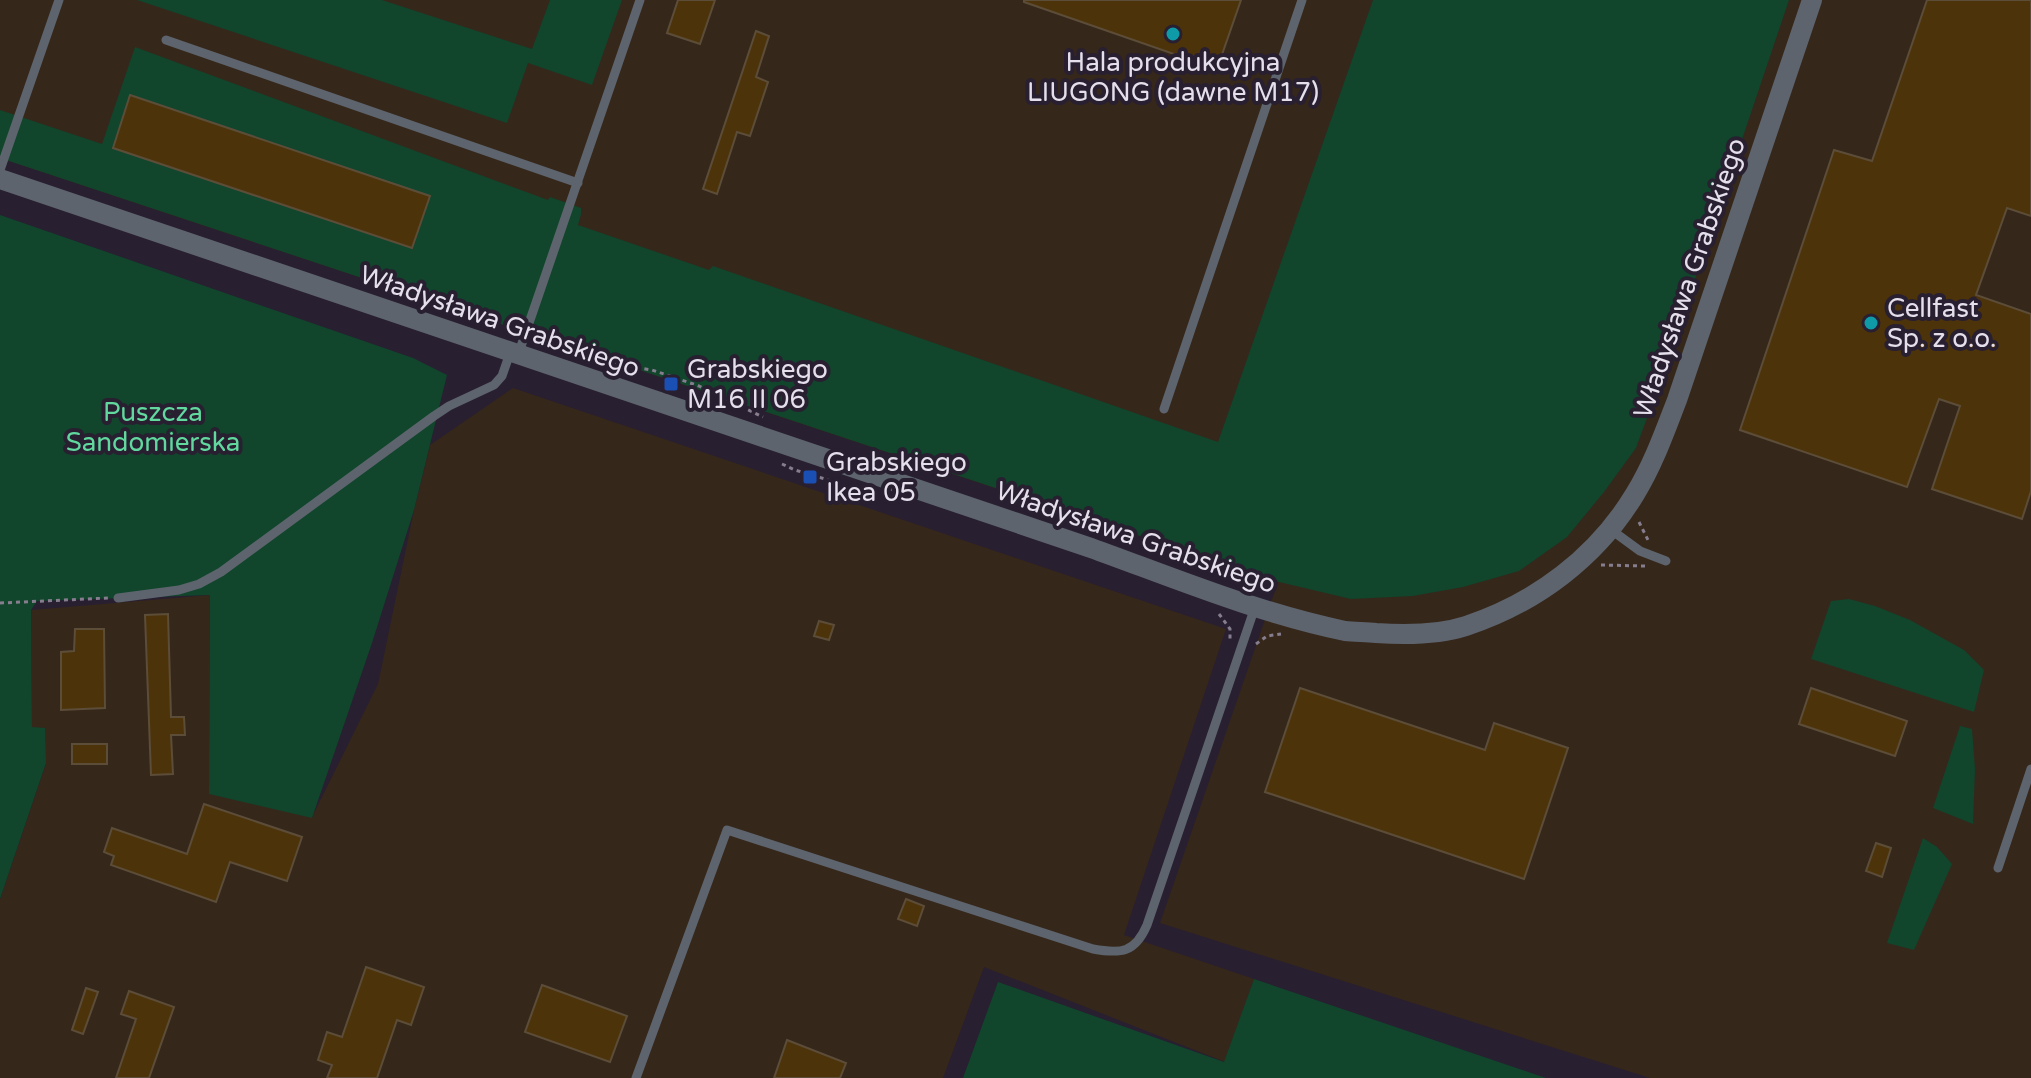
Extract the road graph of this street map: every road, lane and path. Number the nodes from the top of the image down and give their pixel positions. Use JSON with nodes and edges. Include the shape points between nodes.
{"nodes":[{"id":1,"x":59,"y":0,"type":"edge"},
{"id":2,"x":640,"y":0,"type":"edge"},
{"id":3,"x":1302,"y":0,"type":"edge"},
{"id":4,"x":1812,"y":0,"type":"edge"},
{"id":5,"x":166,"y":40,"type":"dead end"},
{"id":6,"x":0,"y":170,"type":"edge"},
{"id":7,"x":0,"y":179,"type":"edge"},
{"id":8,"x":578,"y":183,"type":"junction"},
{"id":9,"x":514,"y":353,"type":"junction"},
{"id":10,"x":589,"y":360,"type":"dead end"},
{"id":11,"x":1164,"y":409,"type":"dead end"},
{"id":12,"x":765,"y":418,"type":"dead end"},
{"id":13,"x":1610,"y":529,"type":"junction"},
{"id":14,"x":1662,"y":560,"type":"joint"},
{"id":15,"x":1594,"y":566,"type":"dead end"},
{"id":16,"x":118,"y":598,"type":"joint"},
{"id":17,"x":0,"y":603,"type":"edge"},
{"id":18,"x":1255,"y":607,"type":"junction"},
{"id":19,"x":2031,"y":769,"type":"edge"},
{"id":20,"x":1998,"y":868,"type":"dead end"},
{"id":21,"x":636,"y":1078,"type":"edge"}],
"edges":[{"from":1,"to":6,"type":"lane"},
{"from":2,"to":8,"type":"lane"},
{"from":3,"to":11,"type":"lane"},
{"from":4,"to":13,"type":"street","name":"Władysława Grabskiego","via":[[1677,400],[1636,493]]},
{"from":5,"to":8,"type":"lane"},
{"from":7,"to":9,"type":"street","name":"Władysława Grabskiego"},
{"from":8,"to":9,"type":"lane"},
{"from":9,"to":16,"type":"lane","via":[[494,385],[434,416],[221,572],[179,590]]},
{"from":9,"to":18,"type":"street","name":"Władysława Grabskiego"},
{"from":10,"to":12,"type":"path","via":[[652,370]]},
{"from":13,"to":14,"type":"lane"},
{"from":13,"to":18,"type":"street","name":"Władysława Grabskiego","via":[[1533,596],[1464,627],[1408,635],[1348,631]]},
{"from":14,"to":15,"type":"path","via":[[1653,569]]},
{"from":16,"to":17,"type":"path"},
{"from":18,"to":21,"type":"lane","via":[[1147,925],[1133,946],[1121,952],[1093,949],[727,830]]},
{"from":19,"to":20,"type":"lane"}]}
